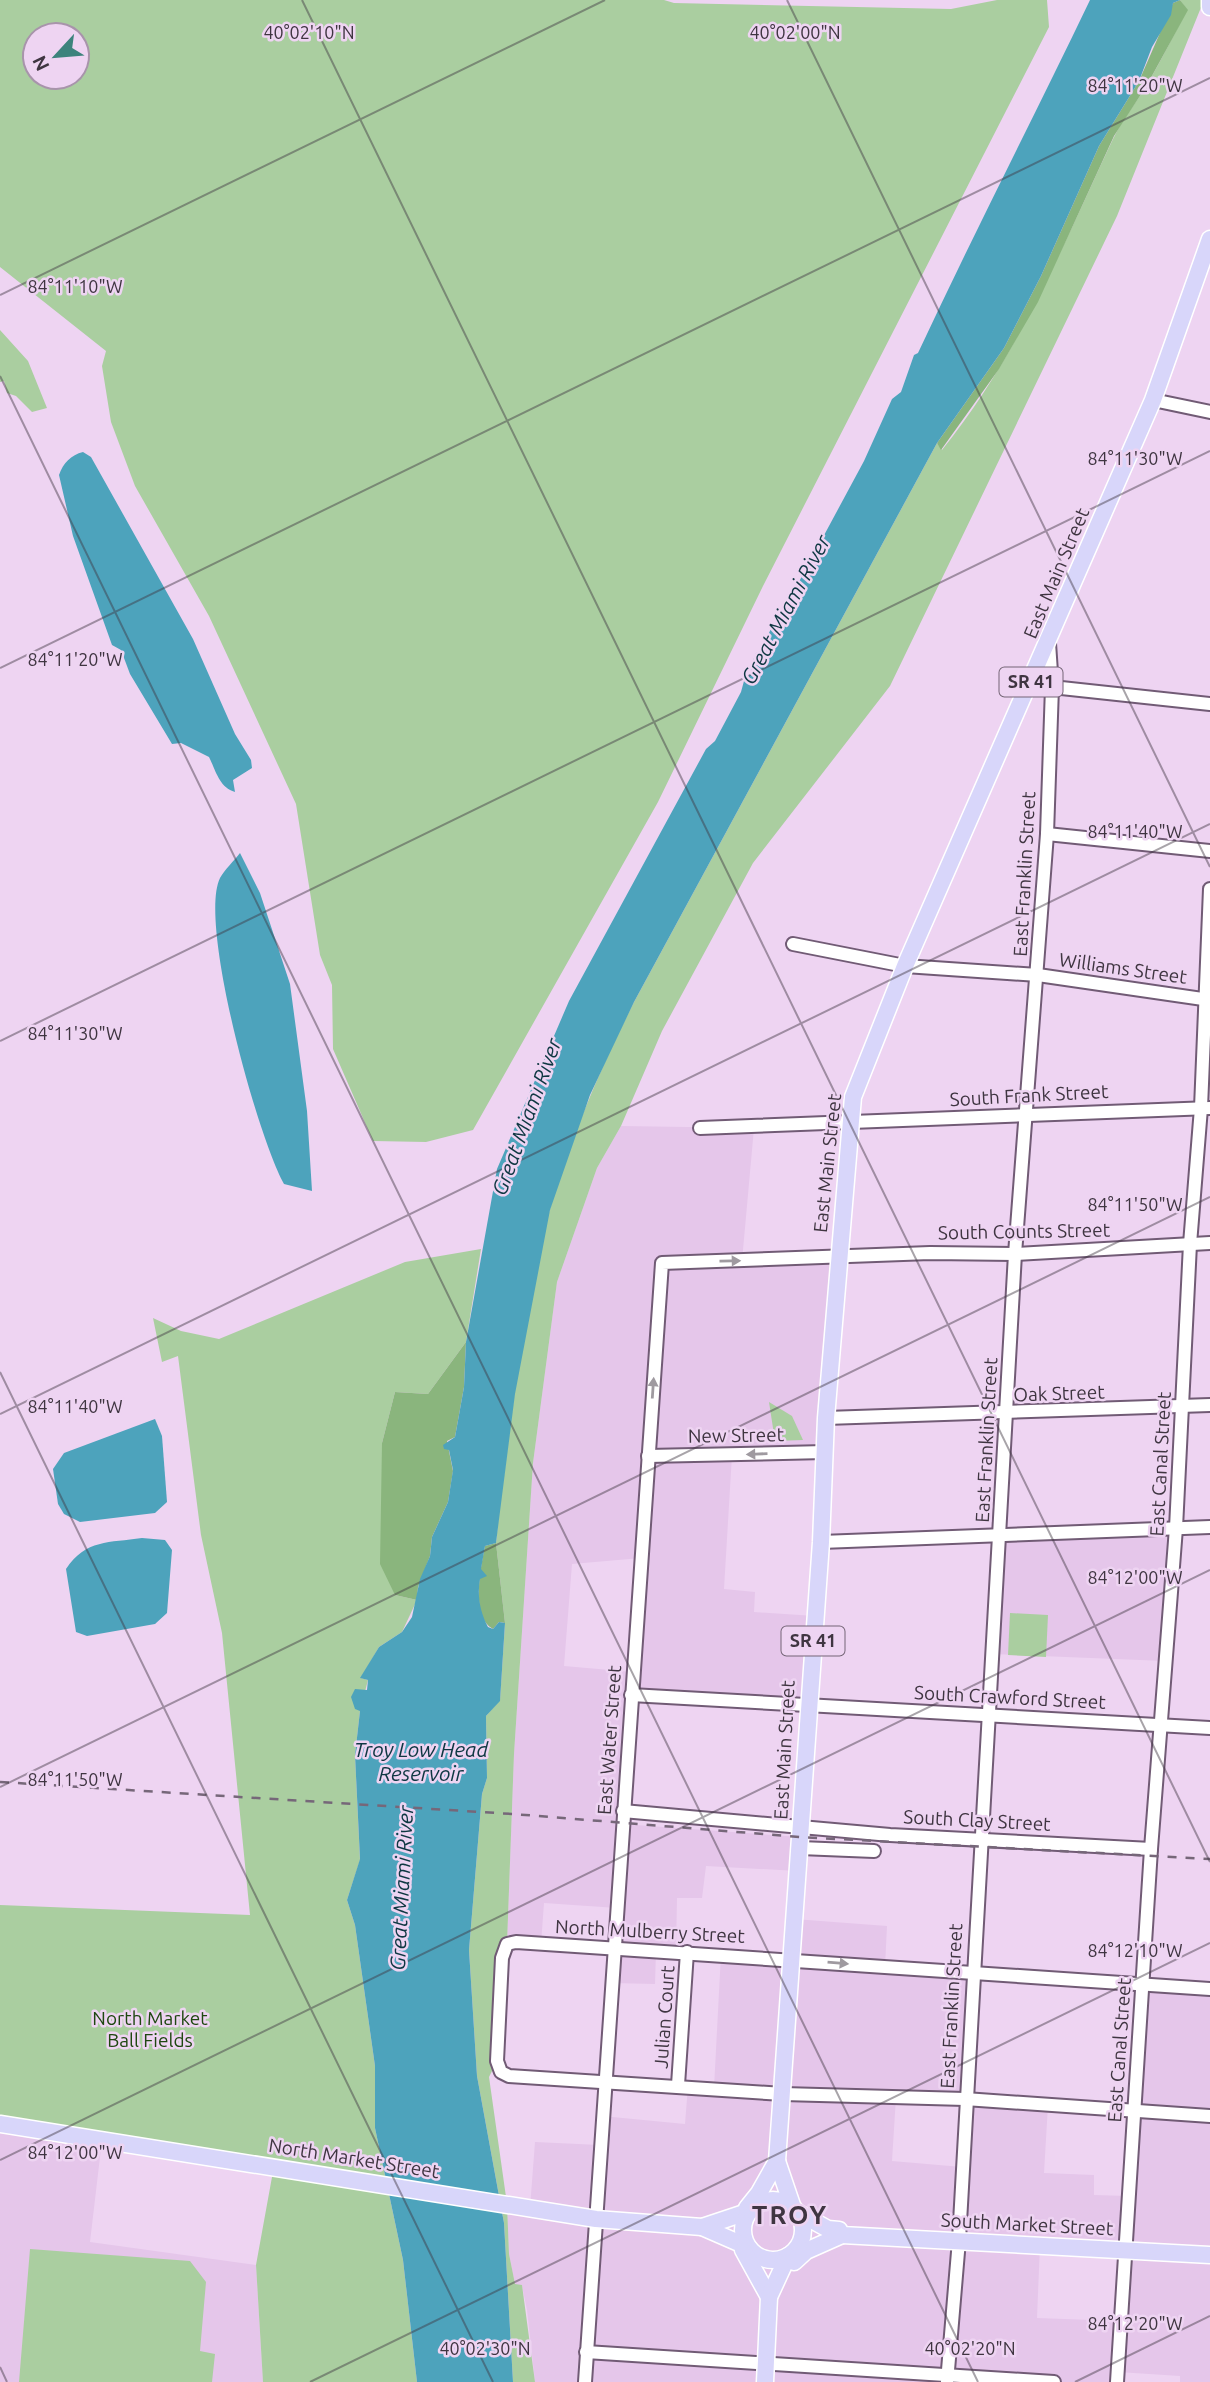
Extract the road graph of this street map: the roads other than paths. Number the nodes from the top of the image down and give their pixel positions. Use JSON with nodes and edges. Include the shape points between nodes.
{"nodes":[{"id":1,"x":1210,"y":0,"type":"edge"},
{"id":2,"x":1210,"y":8,"type":"edge"},
{"id":3,"x":1210,"y":239,"type":"edge"},
{"id":4,"x":1153,"y":400,"type":"junction"},
{"id":5,"x":1210,"y":412,"type":"edge"},
{"id":6,"x":1049,"y":643,"type":"junction"},
{"id":7,"x":1052,"y":687,"type":"junction"},
{"id":8,"x":1210,"y":704,"type":"edge"},
{"id":9,"x":1047,"y":834,"type":"junction"},
{"id":10,"x":1210,"y":850,"type":"edge"},
{"id":11,"x":1210,"y":889,"type":"edge"},
{"id":12,"x":793,"y":944,"type":"dead end"},
{"id":13,"x":905,"y":966,"type":"junction"},
{"id":14,"x":1038,"y":975,"type":"junction"},
{"id":15,"x":1207,"y":1000,"type":"edge"},
{"id":16,"x":1205,"y":1108,"type":"edge"},
{"id":17,"x":1027,"y":1113,"type":"junction"},
{"id":18,"x":849,"y":1122,"type":"junction"},
{"id":19,"x":700,"y":1128,"type":"dead end"},
{"id":20,"x":1210,"y":1243,"type":"edge"},
{"id":21,"x":1190,"y":1244,"type":"junction"},
{"id":22,"x":1015,"y":1254,"type":"junction"},
{"id":23,"x":839,"y":1259,"type":"junction"},
{"id":24,"x":662,"y":1263,"type":"joint"},
{"id":25,"x":1210,"y":1405,"type":"edge"},
{"id":26,"x":1183,"y":1407,"type":"junction"},
{"id":27,"x":1007,"y":1414,"type":"junction"},
{"id":28,"x":826,"y":1418,"type":"junction"},
{"id":29,"x":825,"y":1452,"type":"junction"},
{"id":30,"x":648,"y":1457,"type":"junction"},
{"id":31,"x":1210,"y":1527,"type":"edge"},
{"id":32,"x":1176,"y":1528,"type":"junction"},
{"id":33,"x":1001,"y":1535,"type":"junction"},
{"id":34,"x":821,"y":1542,"type":"junction"},
{"id":35,"x":631,"y":1695,"type":"junction"},
{"id":36,"x":807,"y":1706,"type":"junction"},
{"id":37,"x":987,"y":1716,"type":"junction"},
{"id":38,"x":1160,"y":1725,"type":"junction"},
{"id":39,"x":1210,"y":1728,"type":"edge"},
{"id":40,"x":623,"y":1811,"type":"junction"},
{"id":41,"x":801,"y":1827,"type":"junction"},
{"id":42,"x":982,"y":1840,"type":"junction"},
{"id":43,"x":800,"y":1848,"type":"junction"},
{"id":44,"x":1151,"y":1849,"type":"junction"},
{"id":45,"x":874,"y":1851,"type":"dead end"},
{"id":46,"x":615,"y":1949,"type":"junction"},
{"id":47,"x":687,"y":1952,"type":"junction"},
{"id":48,"x":791,"y":1959,"type":"junction"},
{"id":49,"x":972,"y":1974,"type":"junction"},
{"id":50,"x":1144,"y":1985,"type":"junction"},
{"id":51,"x":1210,"y":1989,"type":"edge"},
{"id":52,"x":604,"y":2080,"type":"junction"},
{"id":53,"x":678,"y":2085,"type":"junction"},
{"id":54,"x":783,"y":2094,"type":"junction"},
{"id":55,"x":965,"y":2099,"type":"junction"},
{"id":56,"x":1134,"y":2111,"type":"junction"},
{"id":57,"x":1210,"y":2116,"type":"edge"},
{"id":58,"x":0,"y":2124,"type":"edge"},
{"id":59,"x":777,"y":2161,"type":"junction"},
{"id":60,"x":751,"y":2205,"type":"junction"},
{"id":61,"x":795,"y":2210,"type":"junction"},
{"id":62,"x":596,"y":2220,"type":"junction"},
{"id":63,"x":702,"y":2227,"type":"junction"},
{"id":64,"x":842,"y":2235,"type":"junction"},
{"id":65,"x":958,"y":2240,"type":"junction"},
{"id":66,"x":814,"y":2247,"type":"junction"},
{"id":67,"x":747,"y":2250,"type":"junction"},
{"id":68,"x":1124,"y":2250,"type":"junction"},
{"id":69,"x":789,"y":2255,"type":"junction"},
{"id":70,"x":1210,"y":2255,"type":"edge"},
{"id":71,"x":772,"y":2290,"type":"junction"},
{"id":72,"x":586,"y":2352,"type":"junction"},
{"id":73,"x":765,"y":2374,"type":"edge"},
{"id":74,"x":947,"y":2378,"type":"edge"},
{"id":75,"x":585,"y":2382,"type":"edge"},
{"id":76,"x":1054,"y":2382,"type":"edge"},
{"id":77,"x":1117,"y":2382,"type":"edge"}],
"edges":[{"from":1,"to":2,"type":"main road"},
{"from":3,"to":4,"type":"main road","name":"East Main Street","number":"SR 41"},
{"from":4,"to":5,"type":"street"},
{"from":4,"to":6,"type":"main road","name":"East Main Street","number":"SR 41"},
{"from":6,"to":7,"type":"street","name":"East Franklin Street"},
{"from":6,"to":13,"type":"main road","name":"East Main Street","number":"SR 41"},
{"from":7,"to":8,"type":"street"},
{"from":7,"to":9,"type":"street","name":"East Franklin Street"},
{"from":9,"to":10,"type":"street"},
{"from":9,"to":14,"type":"street","name":"East Franklin Street"},
{"from":11,"to":15,"type":"street","name":"East Canal Street"},
{"from":12,"to":13,"type":"street","name":"Williams Street"},
{"from":13,"to":14,"type":"street","name":"Williams Street"},
{"from":13,"to":18,"type":"main road","name":"East Main Street","number":"SR 41","via":[[858,1078]]},
{"from":14,"to":15,"type":"street","name":"Williams Street"},
{"from":14,"to":17,"type":"street","name":"East Franklin Street"},
{"from":15,"to":16,"type":"street","name":"East Canal Street"},
{"from":16,"to":17,"type":"street","name":"South Frank Street"},
{"from":16,"to":21,"type":"street","name":"East Canal Street"},
{"from":17,"to":18,"type":"street","name":"South Frank Street"},
{"from":17,"to":22,"type":"street","name":"East Franklin Street"},
{"from":18,"to":19,"type":"street","name":"South Frank Street"},
{"from":18,"to":23,"type":"main road","name":"East Main Street","number":"SR 41"},
{"from":20,"to":21,"type":"street","name":"South Counts Street"},
{"from":21,"to":22,"type":"street","name":"South Counts Street"},
{"from":21,"to":26,"type":"street","name":"East Canal Street"},
{"from":22,"to":23,"type":"street","name":"South Counts Street"},
{"from":22,"to":27,"type":"street","name":"East Franklin Street"},
{"from":24,"to":23,"type":"street","name":"South Counts Street","one_way":true},
{"from":23,"to":28,"type":"main road","name":"East Main Street","number":"SR 41"},
{"from":30,"to":24,"type":"street","name":"East Water Street","one_way":true},
{"from":25,"to":26,"type":"street","name":"Oak Street"},
{"from":26,"to":27,"type":"street","name":"Oak Street"},
{"from":26,"to":32,"type":"street","name":"East Canal Street"},
{"from":27,"to":28,"type":"street","name":"Oak Street"},
{"from":27,"to":33,"type":"street","name":"East Franklin Street"},
{"from":28,"to":29,"type":"main road","name":"East Main Street","number":"SR 41"},
{"from":29,"to":30,"type":"street","name":"New Street","one_way":true},
{"from":29,"to":34,"type":"main road","name":"East Main Street","number":"SR 41"},
{"from":30,"to":35,"type":"street","name":"East Water Street"},
{"from":31,"to":32,"type":"street"},
{"from":32,"to":33,"type":"street"},
{"from":32,"to":38,"type":"street","name":"East Canal Street"},
{"from":33,"to":34,"type":"street"},
{"from":33,"to":37,"type":"street","name":"East Franklin Street"},
{"from":34,"to":36,"type":"main road","name":"East Main Street","number":"SR 41"},
{"from":35,"to":36,"type":"street","name":"South Crawford Street"},
{"from":35,"to":40,"type":"street","name":"East Water Street"},
{"from":36,"to":37,"type":"street","name":"South Crawford Street"},
{"from":36,"to":41,"type":"main road","name":"East Main Street","number":"SR 41"},
{"from":37,"to":38,"type":"street","name":"South Crawford Street"},
{"from":37,"to":42,"type":"street","name":"East Franklin Street"},
{"from":38,"to":39,"type":"street","name":"South Crawford Street"},
{"from":38,"to":44,"type":"street","name":"East Canal Street"},
{"from":40,"to":41,"type":"street","name":"South Clay Street"},
{"from":40,"to":46,"type":"street","name":"East Water Street"},
{"from":41,"to":42,"type":"street","name":"South Clay Street"},
{"from":41,"to":43,"type":"main road","name":"East Main Street","number":"SR 41"},
{"from":42,"to":44,"type":"street","name":"South Clay Street"},
{"from":42,"to":49,"type":"street","name":"East Franklin Street"},
{"from":43,"to":45,"type":"street"},
{"from":43,"to":48,"type":"main road","name":"East Main Street","number":"SR 41"},
{"from":44,"to":50,"type":"street","name":"East Canal Street"},
{"from":46,"to":47,"type":"street","name":"North Mulberry Street"},
{"from":46,"to":52,"type":"street","name":"East Water Street"},
{"from":46,"to":52,"type":"street","name":"North Mulberry Street","via":[[507,1944],[502,1958],[496,2061],[500,2072]]},
{"from":47,"to":48,"type":"street","name":"North Mulberry Street"},
{"from":47,"to":53,"type":"street","name":"Julian Court"},
{"from":48,"to":49,"type":"street","name":"North Mulberry Street","one_way":true},
{"from":48,"to":54,"type":"main road","name":"East Main Street","number":"SR 41"},
{"from":49,"to":50,"type":"street","name":"North Mulberry Street"},
{"from":49,"to":55,"type":"street","name":"East Franklin Street"},
{"from":50,"to":51,"type":"street","name":"North Mulberry Street"},
{"from":50,"to":56,"type":"street","name":"East Canal Street"},
{"from":52,"to":53,"type":"street"},
{"from":52,"to":62,"type":"street","name":"East Water Street"},
{"from":53,"to":54,"type":"street"},
{"from":54,"to":55,"type":"street"},
{"from":54,"to":59,"type":"main road","name":"East Main Street","number":"SR 41"},
{"from":55,"to":56,"type":"street"},
{"from":55,"to":65,"type":"street","name":"East Franklin Street"},
{"from":56,"to":57,"type":"street"},
{"from":56,"to":68,"type":"street","name":"East Canal Street"},
{"from":58,"to":62,"type":"main road","name":"North Market Street"},
{"from":59,"to":60,"type":"main road"},
{"from":59,"to":61,"type":"main road"},
{"from":60,"to":61,"type":"main road","via":[[775,2200]]},
{"from":60,"to":63,"type":"main road"},
{"from":60,"to":67,"type":"main road","via":[[743,2229]]},
{"from":61,"to":64,"type":"main road"},
{"from":61,"to":69,"type":"main road","via":[[803,2232]]},
{"from":62,"to":63,"type":"main road","name":"North Market Street"},
{"from":62,"to":72,"type":"street","name":"East Water Street"},
{"from":63,"to":67,"type":"main road"},
{"from":64,"to":65,"type":"main road","name":"South Market Street"},
{"from":64,"to":66,"type":"main road"},
{"from":65,"to":68,"type":"main road","name":"South Market Street"},
{"from":65,"to":74,"type":"street","name":"East Franklin Street"},
{"from":66,"to":69,"type":"main road"},
{"from":66,"to":71,"type":"main road"},
{"from":67,"to":69,"type":"main road","via":[[772,2260]]},
{"from":67,"to":71,"type":"main road"},
{"from":68,"to":70,"type":"main road","name":"South Market Street"},
{"from":68,"to":77,"type":"street","name":"East Canal Street"},
{"from":69,"to":71,"type":"main road"},
{"from":71,"to":73,"type":"main road"},
{"from":72,"to":73,"type":"street"},
{"from":72,"to":75,"type":"street","name":"East Water Street"},
{"from":73,"to":74,"type":"street"},
{"from":74,"to":76,"type":"street"}]}
